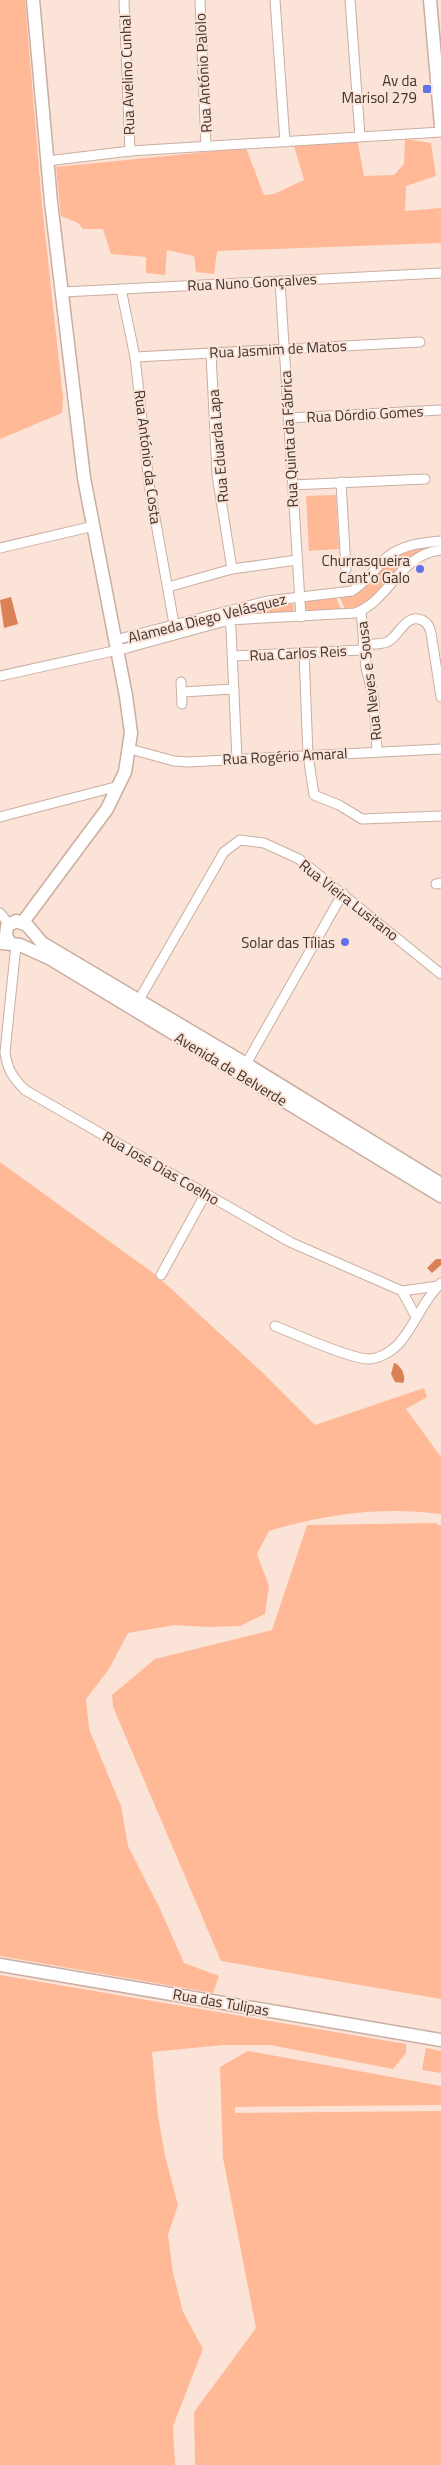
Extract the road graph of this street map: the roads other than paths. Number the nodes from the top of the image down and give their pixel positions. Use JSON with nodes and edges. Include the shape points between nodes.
{"nodes":[{"id":1,"x":33,"y":0,"type":"edge"},
{"id":2,"x":124,"y":0,"type":"edge"},
{"id":3,"x":200,"y":0,"type":"edge"},
{"id":4,"x":275,"y":0,"type":"edge"},
{"id":5,"x":350,"y":0,"type":"edge"},
{"id":6,"x":430,"y":0,"type":"edge"},
{"id":7,"x":441,"y":126,"type":"edge"},
{"id":8,"x":441,"y":132,"type":"edge"},
{"id":9,"x":360,"y":136,"type":"junction"},
{"id":10,"x":285,"y":142,"type":"junction"},
{"id":11,"x":206,"y":146,"type":"junction"},
{"id":12,"x":130,"y":151,"type":"junction"},
{"id":13,"x":47,"y":161,"type":"junction"},
{"id":14,"x":441,"y":273,"type":"edge"},
{"id":15,"x":280,"y":281,"type":"junction"},
{"id":16,"x":121,"y":289,"type":"junction"},
{"id":17,"x":63,"y":292,"type":"junction"},
{"id":18,"x":420,"y":342,"type":"dead end"},
{"id":19,"x":284,"y":350,"type":"junction"},
{"id":20,"x":211,"y":353,"type":"junction"},
{"id":21,"x":135,"y":357,"type":"junction"},
{"id":22,"x":441,"y":410,"type":"edge"},
{"id":23,"x":288,"y":418,"type":"junction"},
{"id":24,"x":425,"y":478,"type":"dead end"},
{"id":25,"x":341,"y":482,"type":"junction"},
{"id":26,"x":292,"y":485,"type":"junction"},
{"id":27,"x":94,"y":526,"type":"junction"},
{"id":28,"x":441,"y":541,"type":"edge"},
{"id":29,"x":0,"y":548,"type":"edge"},
{"id":30,"x":441,"y":550,"type":"edge"},
{"id":31,"x":297,"y":560,"type":"junction"},
{"id":32,"x":232,"y":569,"type":"junction"},
{"id":33,"x":346,"y":569,"type":"dead end"},
{"id":34,"x":168,"y":588,"type":"junction"},
{"id":35,"x":299,"y":596,"type":"junction"},
{"id":36,"x":361,"y":611,"type":"junction"},
{"id":37,"x":301,"y":617,"type":"junction"},
{"id":38,"x":229,"y":620,"type":"junction"},
{"id":39,"x":174,"y":624,"type":"junction"},
{"id":40,"x":116,"y":644,"type":"junction"},
{"id":41,"x":363,"y":647,"type":"junction"},
{"id":42,"x":304,"y":653,"type":"junction"},
{"id":43,"x":232,"y":656,"type":"junction"},
{"id":44,"x":0,"y":676,"type":"edge"},
{"id":45,"x":181,"y":682,"type":"dead end"},
{"id":46,"x":234,"y":689,"type":"junction"},
{"id":47,"x":182,"y":692,"type":"junction"},
{"id":48,"x":441,"y":697,"type":"edge"},
{"id":49,"x":182,"y":704,"type":"dead end"},
{"id":50,"x":441,"y":748,"type":"edge"},
{"id":51,"x":130,"y":749,"type":"junction"},
{"id":52,"x":377,"y":752,"type":"junction"},
{"id":53,"x":308,"y":755,"type":"junction"},
{"id":54,"x":238,"y":759,"type":"junction"},
{"id":55,"x":119,"y":786,"type":"junction"},
{"id":56,"x":441,"y":816,"type":"edge"},
{"id":57,"x":0,"y":817,"type":"edge"},
{"id":58,"x":343,"y":893,"type":"junction"},
{"id":59,"x":0,"y":913,"type":"edge"},
{"id":60,"x":26,"y":926,"type":"junction"},
{"id":61,"x":5,"y":928,"type":"edge"},
{"id":62,"x":12,"y":944,"type":"edge"},
{"id":63,"x":441,"y":974,"type":"edge"},
{"id":64,"x":136,"y":1005,"type":"junction"},
{"id":65,"x":10,"y":1008,"type":"junction"},
{"id":66,"x":0,"y":1010,"type":"edge"},
{"id":67,"x":246,"y":1064,"type":"junction"},
{"id":68,"x":441,"y":1184,"type":"edge"},
{"id":69,"x":206,"y":1194,"type":"junction"},
{"id":70,"x":441,"y":1196,"type":"edge"},
{"id":71,"x":161,"y":1275,"type":"dead end"},
{"id":72,"x":440,"y":1284,"type":"edge"},
{"id":73,"x":402,"y":1291,"type":"junction"},
{"id":74,"x":416,"y":1318,"type":"junction"},
{"id":75,"x":275,"y":1326,"type":"dead end"},
{"id":76,"x":0,"y":1965,"type":"edge"},
{"id":77,"x":441,"y":2040,"type":"edge"}],
"edges":[{"from":1,"to":13,"type":"street"},
{"from":2,"to":12,"type":"street","name":"Rua Avelino Cunhal"},
{"from":3,"to":11,"type":"street","name":"Rua António Palolo"},
{"from":4,"to":10,"type":"street"},
{"from":5,"to":9,"type":"street"},
{"from":6,"to":7,"type":"street"},
{"from":8,"to":9,"type":"street"},
{"from":9,"to":10,"type":"street"},
{"from":10,"to":11,"type":"street"},
{"from":11,"to":12,"type":"street"},
{"from":12,"to":13,"type":"street"},
{"from":13,"to":17,"type":"street"},
{"from":14,"to":15,"type":"street","name":"Rua Nuno Gonçalves"},
{"from":15,"to":16,"type":"street","name":"Rua Nuno Gonçalves"},
{"from":15,"to":19,"type":"street","name":"Rua Quinta da Fábrica"},
{"from":16,"to":17,"type":"street","name":"Rua Nuno Gonçalves"},
{"from":16,"to":21,"type":"street","name":"Rua António da Costa"},
{"from":17,"to":27,"type":"street","via":[[84,478]]},
{"from":18,"to":19,"type":"street","name":"Rua Jasmim de Matos"},
{"from":19,"to":20,"type":"street","name":"Rua Jasmim de Matos"},
{"from":19,"to":23,"type":"street","name":"Rua Quinta da Fábrica"},
{"from":20,"to":21,"type":"street","name":"Rua Jasmim de Matos"},
{"from":20,"to":32,"type":"street","name":"Rua Eduarda Lapa","via":[[217,475]]},
{"from":21,"to":34,"type":"street","name":"Rua António da Costa","via":[[149,484]]},
{"from":22,"to":23,"type":"street","name":"Rua Dórdio Gomes"},
{"from":23,"to":26,"type":"street","name":"Rua Quinta da Fábrica"},
{"from":24,"to":25,"type":"street"},
{"from":25,"to":26,"type":"street"},
{"from":25,"to":33,"type":"street"},
{"from":26,"to":31,"type":"street","name":"Rua Quinta da Fábrica"},
{"from":27,"to":29,"type":"street"},
{"from":27,"to":40,"type":"street"},
{"from":28,"to":35,"type":"street","name":"Alameda Diego Velásquez","via":[[417,544],[390,554],[352,591]]},
{"from":30,"to":36,"type":"street","via":[[412,560],[373,603]]},
{"from":31,"to":32,"type":"street"},
{"from":31,"to":35,"type":"street","name":"Rua Quinta da Fábrica"},
{"from":32,"to":34,"type":"street"},
{"from":34,"to":39,"type":"street","name":"Rua António da Costa"},
{"from":35,"to":37,"type":"street","name":"Alameda Diego Velásquez"},
{"from":35,"to":39,"type":"street","name":"Alameda Diego Velásquez"},
{"from":36,"to":37,"type":"street","name":"Alameda Diego Velásquez"},
{"from":36,"to":41,"type":"street","name":"Rua Neves e Sousa"},
{"from":37,"to":38,"type":"street","name":"Alameda Diego Velásquez"},
{"from":38,"to":40,"type":"street","name":"Alameda Diego Velásquez"},
{"from":38,"to":43,"type":"street"},
{"from":39,"to":40,"type":"street","name":"Alameda Diego Velásquez"},
{"from":40,"to":44,"type":"street"},
{"from":40,"to":51,"type":"street","via":[[130,720]]},
{"from":41,"to":42,"type":"street","name":"Rua Carlos Reis"},
{"from":41,"to":48,"type":"street","name":"Rua Carlos Reis","via":[[387,642],[411,620],[423,621],[430,629]]},
{"from":41,"to":52,"type":"street","name":"Rua Neves e Sousa","via":[[374,699]]},
{"from":42,"to":43,"type":"street","name":"Rua Carlos Reis"},
{"from":42,"to":53,"type":"street"},
{"from":43,"to":46,"type":"street"},
{"from":45,"to":47,"type":"street"},
{"from":46,"to":47,"type":"street"},
{"from":46,"to":54,"type":"street"},
{"from":47,"to":49,"type":"street"},
{"from":50,"to":52,"type":"street","name":"Rua Rogério Amaral"},
{"from":51,"to":54,"type":"street","name":"Rua Rogério Amaral","via":[[181,762]]},
{"from":51,"to":55,"type":"street"},
{"from":52,"to":53,"type":"street","name":"Rua Rogério Amaral"},
{"from":53,"to":54,"type":"street","name":"Rua Rogério Amaral"},
{"from":53,"to":56,"type":"street","via":[[314,795],[339,805],[358,818]]},
{"from":55,"to":57,"type":"street"},
{"from":55,"to":60,"type":"street","via":[[107,809]]},
{"from":58,"to":63,"type":"street","name":"Rua Vieira Lusitano"},
{"from":58,"to":64,"type":"street","name":"Rua Vieira Lusitano","via":[[299,859],[264,843],[240,840],[224,852]]},
{"from":58,"to":67,"type":"street"},
{"from":59,"to":61,"type":"street"},
{"from":60,"to":61,"type":"street","via":[[16,921]]},
{"from":60,"to":62,"type":"street","via":[[28,939]]},
{"from":60,"to":64,"type":"street","name":"Avenida de Belverde","via":[[42,944]]},
{"from":61,"to":62,"type":"street"},
{"from":62,"to":64,"type":"street","name":"Avenida de Belverde","via":[[51,959]]},
{"from":62,"to":65,"type":"street","name":"Rua José Dias Coelho"},
{"from":64,"to":67,"type":"street","name":"Avenida de Belverde"},
{"from":64,"to":70,"type":"street","name":"Avenida de Belverde"},
{"from":65,"to":66,"type":"street"},
{"from":65,"to":69,"type":"street","name":"Rua José Dias Coelho","via":[[6,1059],[20,1085]]},
{"from":67,"to":68,"type":"street","name":"Avenida de Belverde"},
{"from":69,"to":71,"type":"street"},
{"from":69,"to":73,"type":"street","name":"Rua José Dias Coelho","via":[[290,1242]]},
{"from":72,"to":73,"type":"street"},
{"from":72,"to":74,"type":"street"},
{"from":73,"to":74,"type":"street"},
{"from":74,"to":75,"type":"street","via":[[392,1350],[369,1359]]},
{"from":76,"to":77,"type":"street","name":"Rua das Tulipas"}]}
